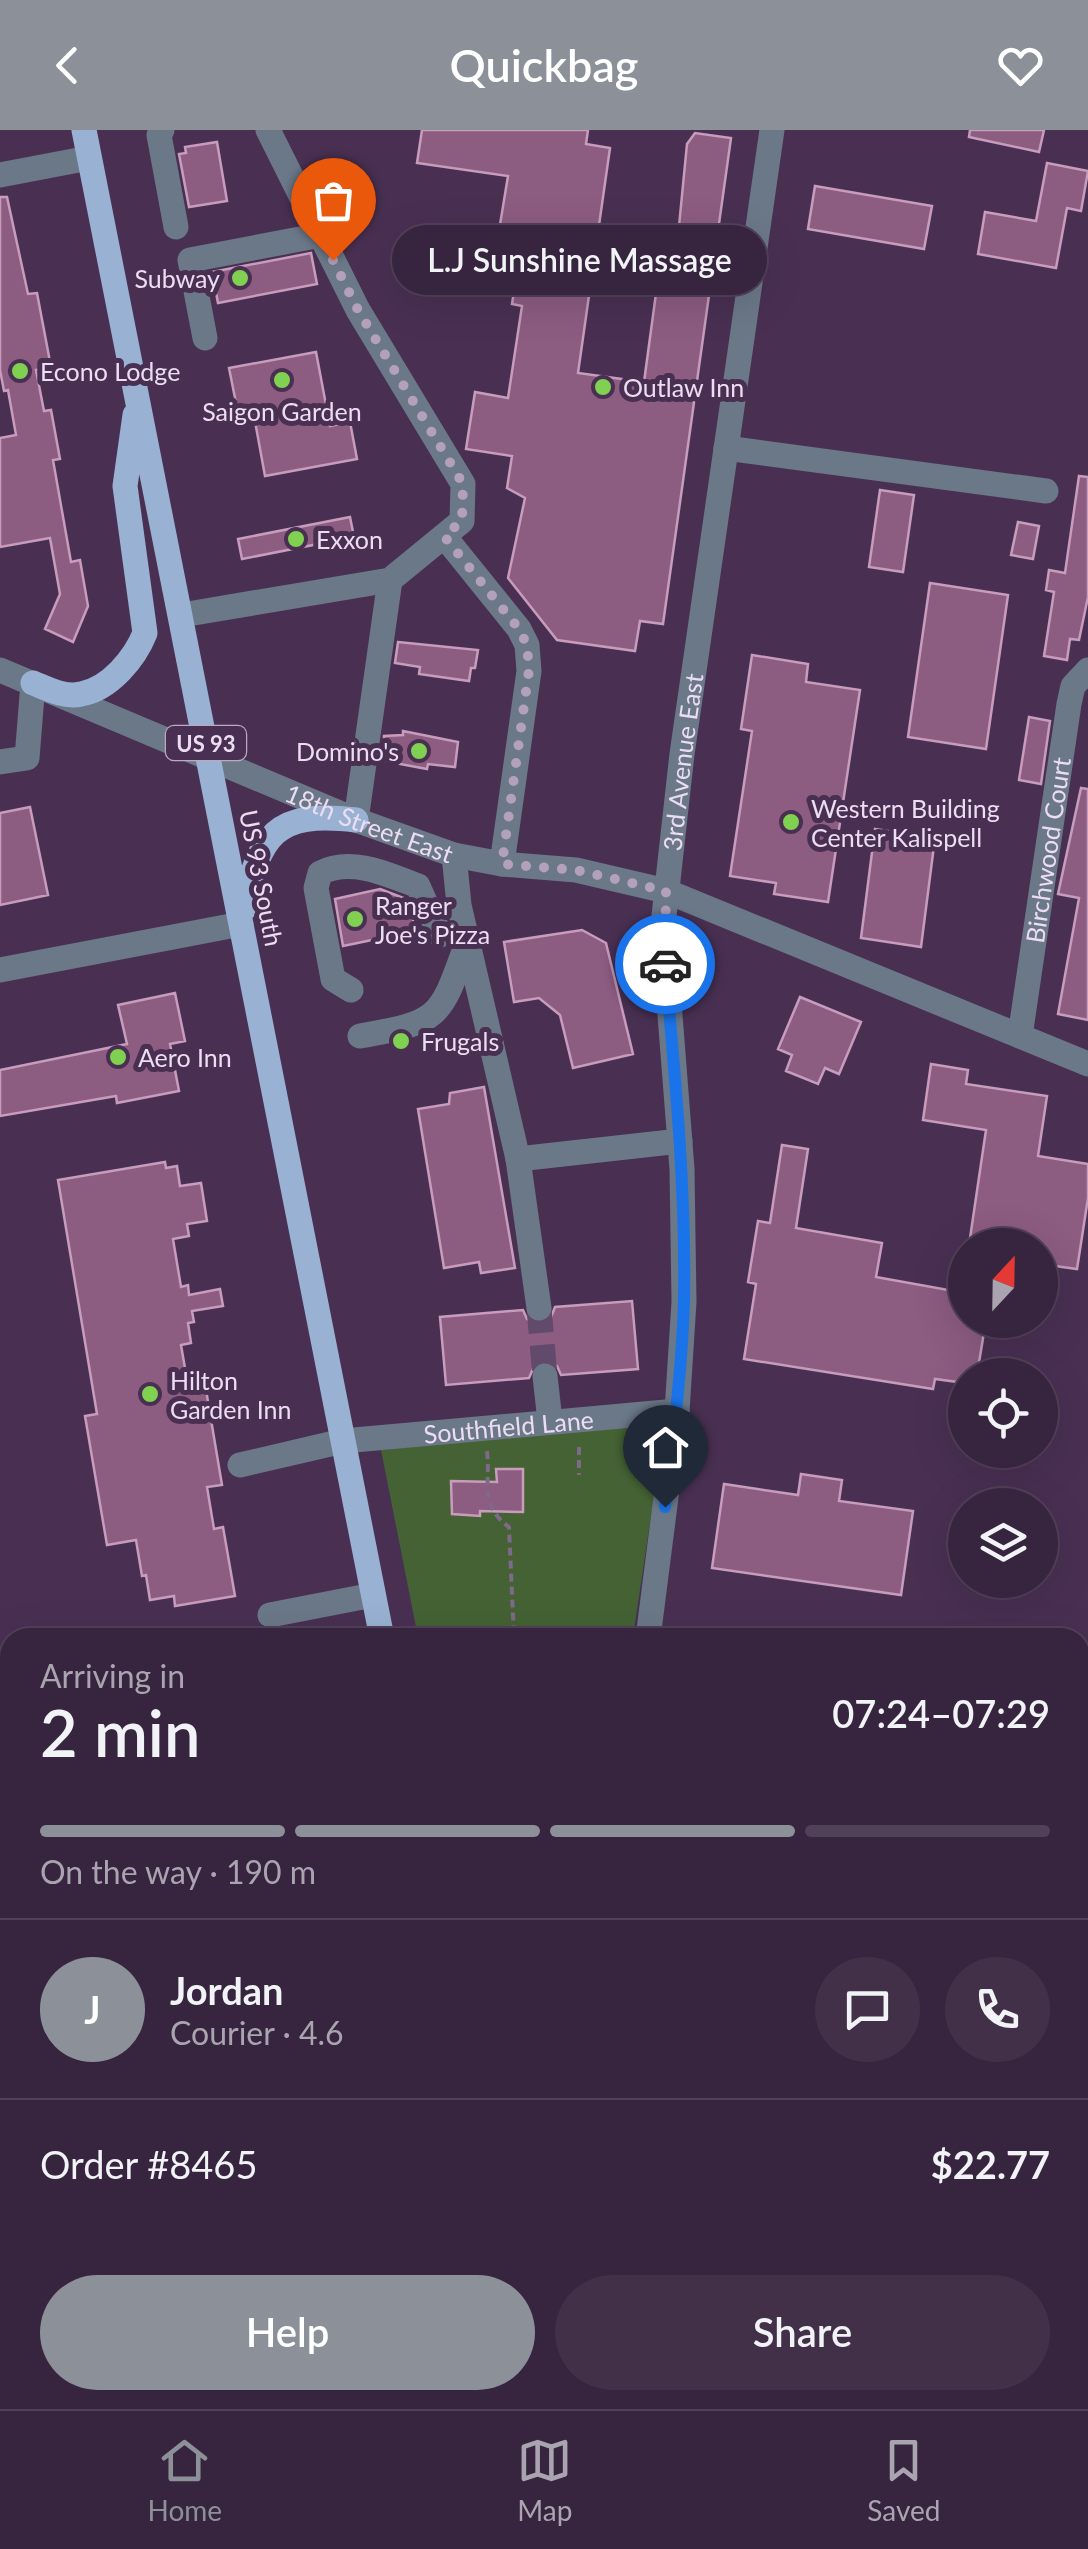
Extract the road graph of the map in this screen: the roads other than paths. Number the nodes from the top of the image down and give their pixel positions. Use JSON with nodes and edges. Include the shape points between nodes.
{"nodes":[{"id":1,"x":84,"y":130,"type":"edge"},
{"id":2,"x":162,"y":130,"type":"edge"},
{"id":3,"x":268,"y":130,"type":"edge"},
{"id":4,"x":772,"y":130,"type":"edge"},
{"id":5,"x":89,"y":158,"type":"junction"},
{"id":6,"x":0,"y":175,"type":"edge"},
{"id":7,"x":176,"y":227,"type":"dead end"},
{"id":8,"x":321,"y":235,"type":"junction"},
{"id":9,"x":205,"y":338,"type":"dead end"},
{"id":10,"x":138,"y":396,"type":"junction"},
{"id":11,"x":726,"y":448,"type":"junction"},
{"id":12,"x":1046,"y":491,"type":"dead end"},
{"id":13,"x":444,"y":536,"type":"junction"},
{"id":14,"x":390,"y":580,"type":"junction"},
{"id":15,"x":182,"y":615,"type":"junction"},
{"id":16,"x":0,"y":670,"type":"edge"},
{"id":17,"x":1088,"y":670,"type":"edge"},
{"id":18,"x":33,"y":683,"type":"junction"},
{"id":19,"x":208,"y":757,"type":"junction"},
{"id":20,"x":0,"y":762,"type":"edge"},
{"id":21,"x":356,"y":820,"type":"junction"},
{"id":22,"x":454,"y":855,"type":"junction"},
{"id":23,"x":502,"y":864,"type":"junction"},
{"id":24,"x":666,"y":891,"type":"junction"},
{"id":25,"x":241,"y":924,"type":"junction"},
{"id":26,"x":440,"y":935,"type":"dead end"},
{"id":27,"x":467,"y":943,"type":"junction"},
{"id":28,"x":0,"y":970,"type":"edge"},
{"id":29,"x":351,"y":990,"type":"dead end"},
{"id":30,"x":360,"y":1036,"type":"dead end"},
{"id":31,"x":1020,"y":1036,"type":"junction"},
{"id":32,"x":1088,"y":1064,"type":"edge"},
{"id":33,"x":680,"y":1140,"type":"junction"},
{"id":34,"x":518,"y":1159,"type":"junction"},
{"id":35,"x":540,"y":1308,"type":"tunnel mouth"},
{"id":36,"x":545,"y":1376,"type":"tunnel mouth"},
{"id":37,"x":677,"y":1410,"type":"junction"},
{"id":38,"x":550,"y":1420,"type":"junction"},
{"id":39,"x":343,"y":1441,"type":"junction"},
{"id":40,"x":240,"y":1465,"type":"dead end"},
{"id":41,"x":373,"y":1595,"type":"junction"},
{"id":42,"x":270,"y":1616,"type":"dead end"},
{"id":43,"x":380,"y":1628,"type":"edge"},
{"id":44,"x":649,"y":1628,"type":"edge"}],
"edges":[{"from":1,"to":5,"type":"main road","name":"US 93 South","number":"US 93"},
{"from":2,"to":7,"type":"street"},
{"from":3,"to":8,"type":"street"},
{"from":4,"to":11,"type":"street","name":"3rd Avenue East"},
{"from":5,"to":6,"type":"street"},
{"from":5,"to":10,"type":"main road","name":"US 93 South","number":"US 93"},
{"from":8,"to":9,"type":"street","via":[[190,260]]},
{"from":8,"to":13,"type":"street","via":[[358,310],[463,484],[462,521]]},
{"from":10,"to":15,"type":"main road","name":"US 93 South","number":"US 93"},
{"from":10,"to":18,"type":"main road","via":[[125,486],[145,633],[127,664],[96,688],[62,694]]},
{"from":11,"to":12,"type":"street"},
{"from":11,"to":24,"type":"street","name":"3rd Avenue East"},
{"from":13,"to":14,"type":"street"},
{"from":13,"to":23,"type":"street","via":[[527,645]]},
{"from":14,"to":15,"type":"street"},
{"from":14,"to":21,"type":"street"},
{"from":15,"to":19,"type":"main road","name":"US 93 South","number":"US 93"},
{"from":16,"to":18,"type":"street","name":"18th Street East"},
{"from":17,"to":31,"type":"street","name":"Birchwood Court","via":[[1073,686],[1069,704]]},
{"from":18,"to":19,"type":"street","name":"18th Street East"},
{"from":18,"to":20,"type":"street","via":[[27,758]]},
{"from":19,"to":21,"type":"street","name":"18th Street East"},
{"from":19,"to":25,"type":"main road","name":"US 93 South","number":"US 93"},
{"from":21,"to":22,"type":"street","name":"18th Street East"},
{"from":21,"to":25,"type":"main road","via":[[321,816],[278,831],[252,868]]},
{"from":22,"to":23,"type":"street","name":"18th Street East"},
{"from":22,"to":27,"type":"street"},
{"from":23,"to":24,"type":"street","name":"18th Street East","via":[[576,870]]},
{"from":24,"to":31,"type":"street","name":"18th Street East"},
{"from":24,"to":33,"type":"street","name":"3rd Avenue East","via":[[664,963]]},
{"from":25,"to":28,"type":"street"},
{"from":25,"to":39,"type":"main road","name":"US 93 South","number":"US 93"},
{"from":26,"to":29,"type":"street","via":[[418,886],[359,867],[320,873],[316,888],[334,979]]},
{"from":27,"to":30,"type":"street","via":[[449,993],[432,1016]]},
{"from":27,"to":34,"type":"street"},
{"from":31,"to":32,"type":"street","name":"18th Street East"},
{"from":33,"to":34,"type":"street"},
{"from":33,"to":37,"type":"street","name":"3rd Avenue East","via":[[684,1302]]},
{"from":34,"to":35,"type":"street"},
{"from":36,"to":38,"type":"street"},
{"from":37,"to":38,"type":"street","name":"Southfield Lane"},
{"from":37,"to":44,"type":"street","name":"3rd Avenue East"},
{"from":38,"to":39,"type":"street","name":"Southfield Lane"},
{"from":39,"to":40,"type":"street","name":"Southfield Lane"},
{"from":39,"to":41,"type":"main road","name":"US 93 South","number":"US 93"},
{"from":41,"to":42,"type":"street"},
{"from":41,"to":43,"type":"main road","name":"US 93 South","number":"US 93"}]}
